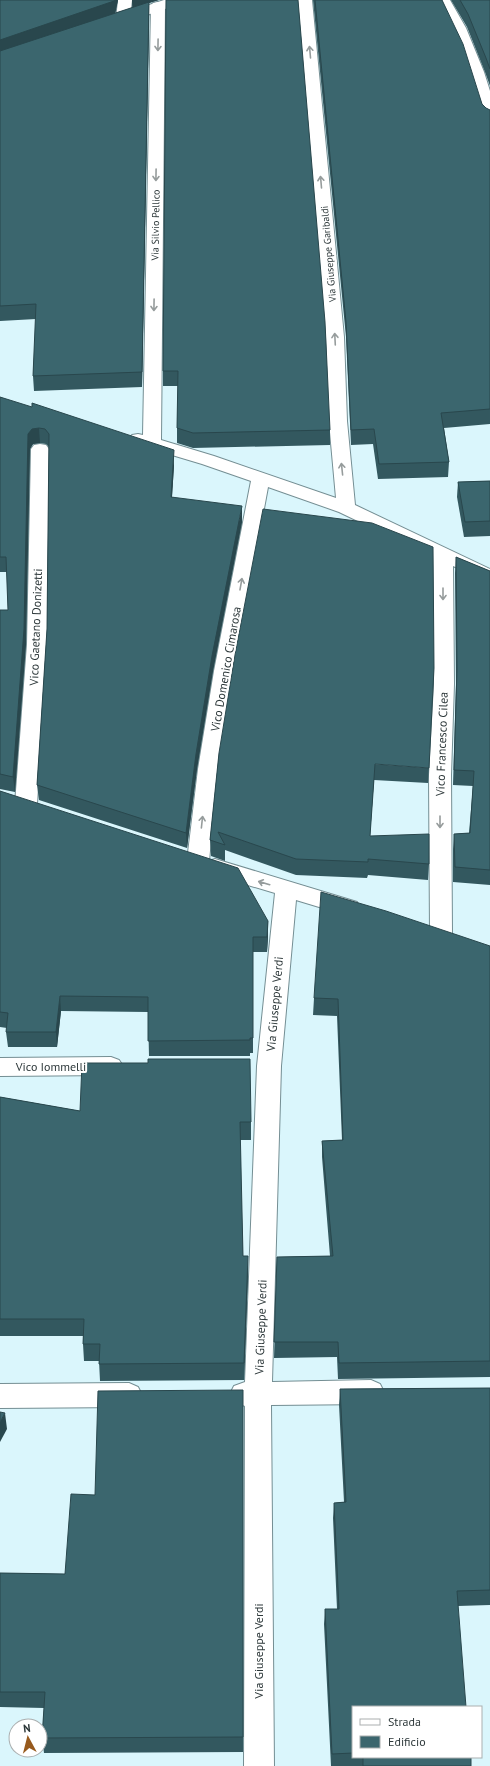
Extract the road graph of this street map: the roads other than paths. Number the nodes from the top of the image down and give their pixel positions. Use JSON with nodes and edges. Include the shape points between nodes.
{"nodes":[{"id":1,"x":125,"y":0,"type":"edge"},
{"id":2,"x":178,"y":0,"type":"edge"},
{"id":3,"x":305,"y":0,"type":"edge"},
{"id":4,"x":443,"y":0,"type":"edge"},
{"id":5,"x":158,"y":6,"type":"junction"},
{"id":6,"x":123,"y":19,"type":"junction"},
{"id":7,"x":109,"y":24,"type":"edge"},
{"id":8,"x":490,"y":118,"type":"edge"},
{"id":9,"x":125,"y":434,"type":"edge"},
{"id":10,"x":152,"y":443,"type":"junction"},
{"id":11,"x":40,"y":449,"type":"dead end"},
{"id":12,"x":261,"y":478,"type":"junction"},
{"id":13,"x":346,"y":508,"type":"junction"},
{"id":14,"x":444,"y":555,"type":"junction"},
{"id":15,"x":462,"y":563,"type":"junction"},
{"id":16,"x":490,"y":564,"type":"edge"},
{"id":17,"x":490,"y":576,"type":"edge"},
{"id":18,"x":48,"y":811,"type":"edge"},
{"id":19,"x":176,"y":854,"type":"edge"},
{"id":20,"x":198,"y":861,"type":"junction"},
{"id":21,"x":286,"y":889,"type":"junction"},
{"id":22,"x":368,"y":913,"type":"edge"},
{"id":23,"x":419,"y":927,"type":"edge"},
{"id":24,"x":441,"y":934,"type":"junction"},
{"id":25,"x":462,"y":940,"type":"edge"},
{"id":26,"x":135,"y":1066,"type":"edge"},
{"id":27,"x":0,"y":1067,"type":"edge"},
{"id":28,"x":394,"y":1392,"type":"edge"},
{"id":29,"x":219,"y":1394,"type":"edge"},
{"id":30,"x":258,"y":1394,"type":"junction"},
{"id":31,"x":149,"y":1395,"type":"edge"},
{"id":32,"x":0,"y":1396,"type":"edge"},
{"id":33,"x":259,"y":1766,"type":"edge"}],
"edges":[{"from":1,"to":6,"type":"street"},
{"from":2,"to":5,"type":"street"},
{"from":13,"to":3,"type":"street","name":"Via Giuseppe Garibaldi","one_way":true,"via":[[338,421],[335,329]]},
{"from":4,"to":8,"type":"street","via":[[465,36]]},
{"from":5,"to":6,"type":"street"},
{"from":5,"to":10,"type":"street","name":"Via Silvio Pellico","one_way":true},
{"from":6,"to":7,"type":"street"},
{"from":9,"to":10,"type":"street"},
{"from":10,"to":12,"type":"street"},
{"from":11,"to":18,"type":"street","name":"Vico Gaetano Donizetti","via":[[37,644],[16,801]]},
{"from":12,"to":13,"type":"street"},
{"from":20,"to":12,"type":"street","name":"Vico Domenico Cimarosa","one_way":true,"via":[[208,769],[224,671]]},
{"from":13,"to":14,"type":"street"},
{"from":14,"to":15,"type":"street"},
{"from":14,"to":24,"type":"street","name":"Vico Francesco Cilea","one_way":true,"via":[[444,684],[440,775]]},
{"from":15,"to":16,"type":"street"},
{"from":15,"to":17,"type":"street"},
{"from":19,"to":20,"type":"street"},
{"from":21,"to":20,"type":"street","one_way":true},
{"from":21,"to":22,"type":"street"},
{"from":21,"to":30,"type":"street","name":"Via Giuseppe Verdi","via":[[257,1066]]},
{"from":23,"to":24,"type":"street"},
{"from":24,"to":25,"type":"street"},
{"from":26,"to":27,"type":"street","name":"Vico Iommelli"},
{"from":28,"to":30,"type":"street"},
{"from":29,"to":30,"type":"street"},
{"from":30,"to":33,"type":"street","name":"Via Giuseppe Verdi"},
{"from":31,"to":32,"type":"street"}]}
